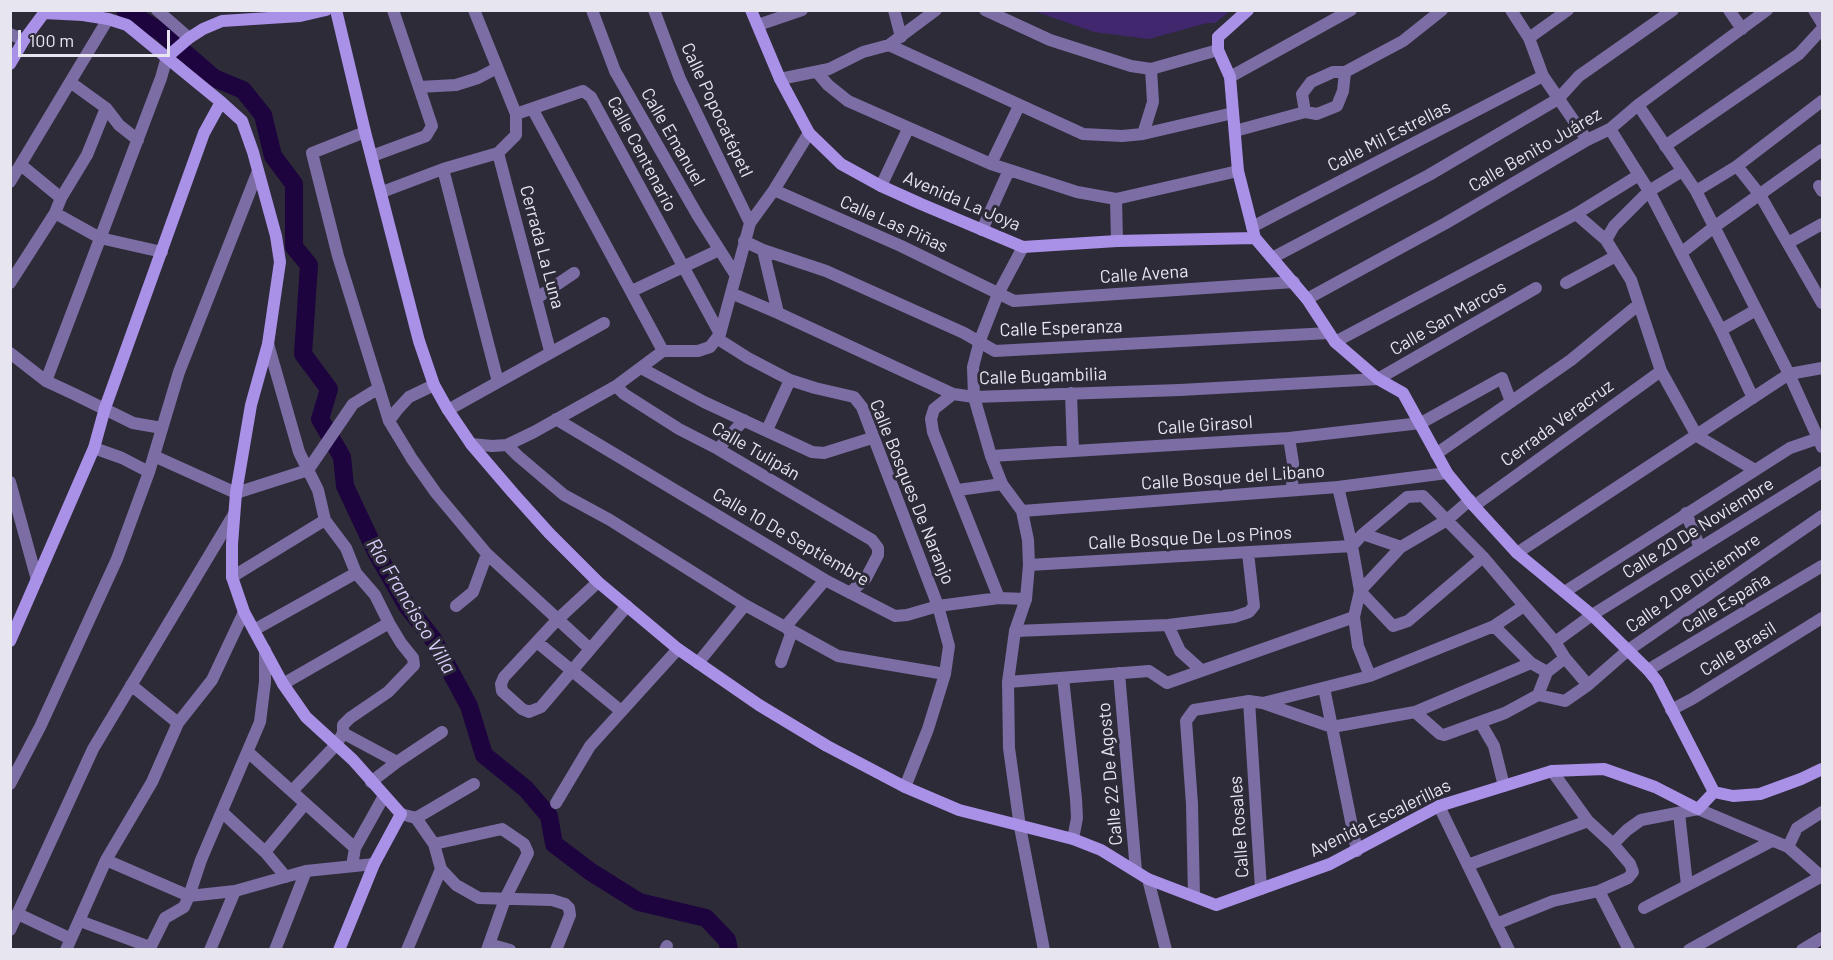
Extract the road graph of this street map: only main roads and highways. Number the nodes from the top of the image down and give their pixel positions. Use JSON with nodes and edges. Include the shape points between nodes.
{"nodes":[{"id":1,"x":326,"y":10,"type":"edge"},
{"id":2,"x":336,"y":10,"type":"edge"},
{"id":3,"x":751,"y":10,"type":"edge"},
{"id":4,"x":1248,"y":10,"type":"edge"},
{"id":5,"x":41,"y":12,"type":"edge"},
{"id":6,"x":83,"y":13,"type":"edge"},
{"id":7,"x":167,"y":57,"type":"junction"},
{"id":8,"x":10,"y":64,"type":"edge"},
{"id":9,"x":221,"y":102,"type":"junction"},
{"id":10,"x":1254,"y":232,"type":"junction"},
{"id":11,"x":10,"y":641,"type":"edge"},
{"id":12,"x":1822,"y":769,"type":"edge"},
{"id":13,"x":1714,"y":792,"type":"junction"},
{"id":14,"x":339,"y":950,"type":"edge"}],
"edges":[{"from":1,"to":7,"type":"main road","via":[[300,16],[222,21],[189,38]]},
{"from":2,"to":13,"type":"main road","name":"Avenida Escalerillas","via":[[419,341],[448,410],[471,444],[598,582],[678,649],[827,746],[959,810],[1073,839],[1101,850],[1148,879],[1216,905],[1330,864],[1439,806],[1552,771],[1604,769],[1655,787],[1698,809]]},
{"from":3,"to":10,"type":"main road","name":"Avenida La Joya","via":[[780,79],[809,133],[841,164],[881,186],[1023,247]]},
{"from":4,"to":10,"type":"main road","via":[[1218,37],[1218,50],[1230,76],[1238,171]]},
{"from":5,"to":6,"type":"main road"},
{"from":5,"to":8,"type":"main road"},
{"from":6,"to":7,"type":"main road","via":[[127,25]]},
{"from":7,"to":9,"type":"main road"},
{"from":9,"to":11,"type":"main road","via":[[204,133],[94,448]]},
{"from":9,"to":14,"type":"main road","via":[[242,121],[280,262],[268,344],[251,405],[237,493],[232,577],[244,612],[283,684],[306,717],[353,760],[400,814],[374,864]]},
{"from":10,"to":13,"type":"main road","via":[[1332,338],[1378,379],[1404,393],[1447,473],[1472,503],[1517,553],[1566,591],[1648,670]]},
{"from":12,"to":13,"type":"main road","via":[[1760,794],[1733,796]]}]}
